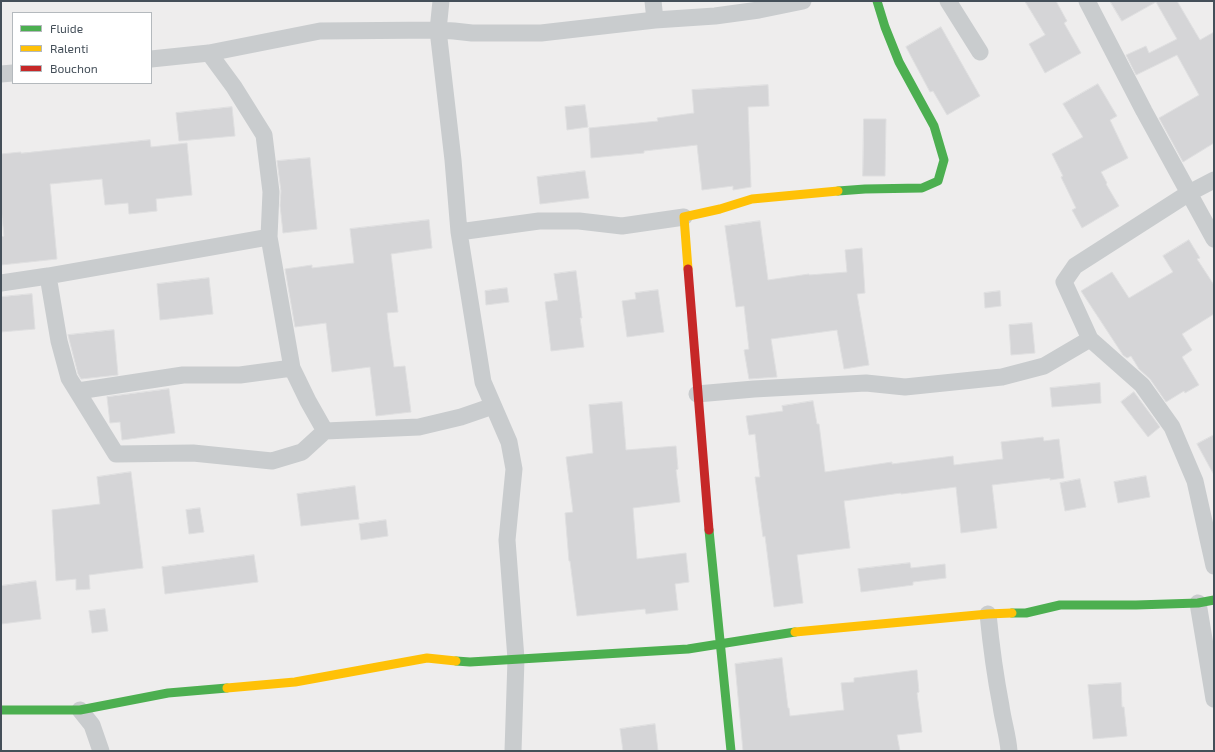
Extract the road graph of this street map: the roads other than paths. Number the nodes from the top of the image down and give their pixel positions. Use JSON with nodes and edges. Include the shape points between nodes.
{"nodes":[{"id":1,"x":441,"y":1,"type":"edge"},
{"id":2,"x":653,"y":1,"type":"edge"},
{"id":3,"x":803,"y":1,"type":"edge"},
{"id":4,"x":877,"y":1,"type":"edge"},
{"id":5,"x":948,"y":1,"type":"edge"},
{"id":6,"x":1087,"y":1,"type":"edge"},
{"id":7,"x":655,"y":20,"type":"junction"},
{"id":8,"x":438,"y":30,"type":"junction"},
{"id":9,"x":980,"y":52,"type":"dead end"},
{"id":10,"x":209,"y":53,"type":"junction"},
{"id":11,"x":152,"y":59,"type":"edge"},
{"id":12,"x":12,"y":73,"type":"edge"},
{"id":13,"x":1,"y":74,"type":"edge"},
{"id":14,"x":1214,"y":180,"type":"edge"},
{"id":15,"x":1189,"y":193,"type":"junction"},
{"id":16,"x":684,"y":217,"type":"junction"},
{"id":17,"x":458,"y":232,"type":"junction"},
{"id":18,"x":269,"y":237,"type":"junction"},
{"id":19,"x":1214,"y":239,"type":"edge"},
{"id":20,"x":48,"y":276,"type":"junction"},
{"id":21,"x":1,"y":282,"type":"edge"},
{"id":22,"x":1090,"y":339,"type":"junction"},
{"id":23,"x":292,"y":368,"type":"junction"},
{"id":24,"x":78,"y":391,"type":"junction"},
{"id":25,"x":697,"y":394,"type":"junction"},
{"id":26,"x":493,"y":406,"type":"junction"},
{"id":27,"x":325,"y":431,"type":"junction"},
{"id":28,"x":1214,"y":566,"type":"edge"},
{"id":29,"x":1206,"y":602,"type":"edge"},
{"id":30,"x":988,"y":614,"type":"junction"},
{"id":31,"x":720,"y":644,"type":"junction"},
{"id":32,"x":516,"y":659,"type":"junction"},
{"id":33,"x":1214,"y":700,"type":"edge"},
{"id":34,"x":1,"y":710,"type":"edge"},
{"id":35,"x":80,"y":710,"type":"junction"},
{"id":36,"x":101,"y":751,"type":"edge"},
{"id":37,"x":513,"y":751,"type":"edge"},
{"id":38,"x":731,"y":751,"type":"edge"},
{"id":39,"x":1009,"y":751,"type":"edge"}],
"edges":[{"from":1,"to":8,"type":"street"},
{"from":2,"to":7,"type":"street"},
{"from":3,"to":7,"type":"street","via":[[715,16]]},
{"from":4,"to":16,"type":"street","via":[[899,62],[934,126],[944,160],[938,181],[922,188],[865,189],[752,199]]},
{"from":5,"to":9,"type":"street"},
{"from":6,"to":15,"type":"street"},
{"from":7,"to":8,"type":"street","via":[[541,33],[472,33]]},
{"from":8,"to":10,"type":"street","via":[[320,31]]},
{"from":8,"to":17,"type":"street","via":[[453,160]]},
{"from":10,"to":11,"type":"street"},
{"from":10,"to":18,"type":"street","via":[[264,135],[271,192]]},
{"from":12,"to":13,"type":"street"},
{"from":14,"to":15,"type":"street"},
{"from":15,"to":19,"type":"street"},
{"from":15,"to":22,"type":"street","via":[[1075,266],[1064,282]]},
{"from":16,"to":17,"type":"street","via":[[622,226],[579,220],[539,221]]},
{"from":16,"to":25,"type":"street"},
{"from":17,"to":26,"type":"street","via":[[483,382]]},
{"from":18,"to":20,"type":"street"},
{"from":18,"to":23,"type":"street"},
{"from":20,"to":21,"type":"street"},
{"from":20,"to":24,"type":"street","via":[[64,362],[69,378]]},
{"from":22,"to":25,"type":"street","via":[[1044,366],[1002,377],[905,387],[866,383]]},
{"from":22,"to":28,"type":"street","via":[[1142,385],[1172,427],[1195,481]]},
{"from":23,"to":24,"type":"street","via":[[240,375],[183,375]]},
{"from":23,"to":27,"type":"street"},
{"from":24,"to":27,"type":"street","via":[[116,454],[193,453],[272,461],[302,452]]},
{"from":25,"to":31,"type":"street"},
{"from":26,"to":27,"type":"street","via":[[419,427]]},
{"from":26,"to":32,"type":"street","via":[[509,442],[514,469],[507,540]]},
{"from":29,"to":30,"type":"street","via":[[1060,605],[1026,613]]},
{"from":29,"to":33,"type":"street"},
{"from":30,"to":31,"type":"street","via":[[815,629]]},
{"from":30,"to":39,"type":"street","via":[[992,657]]},
{"from":31,"to":32,"type":"street","via":[[688,649]]},
{"from":31,"to":38,"type":"street"},
{"from":32,"to":35,"type":"street","via":[[470,662],[427,658],[295,682],[168,692]]},
{"from":32,"to":37,"type":"street"},
{"from":34,"to":35,"type":"street"},
{"from":35,"to":36,"type":"street","via":[[92,725]]}]}
